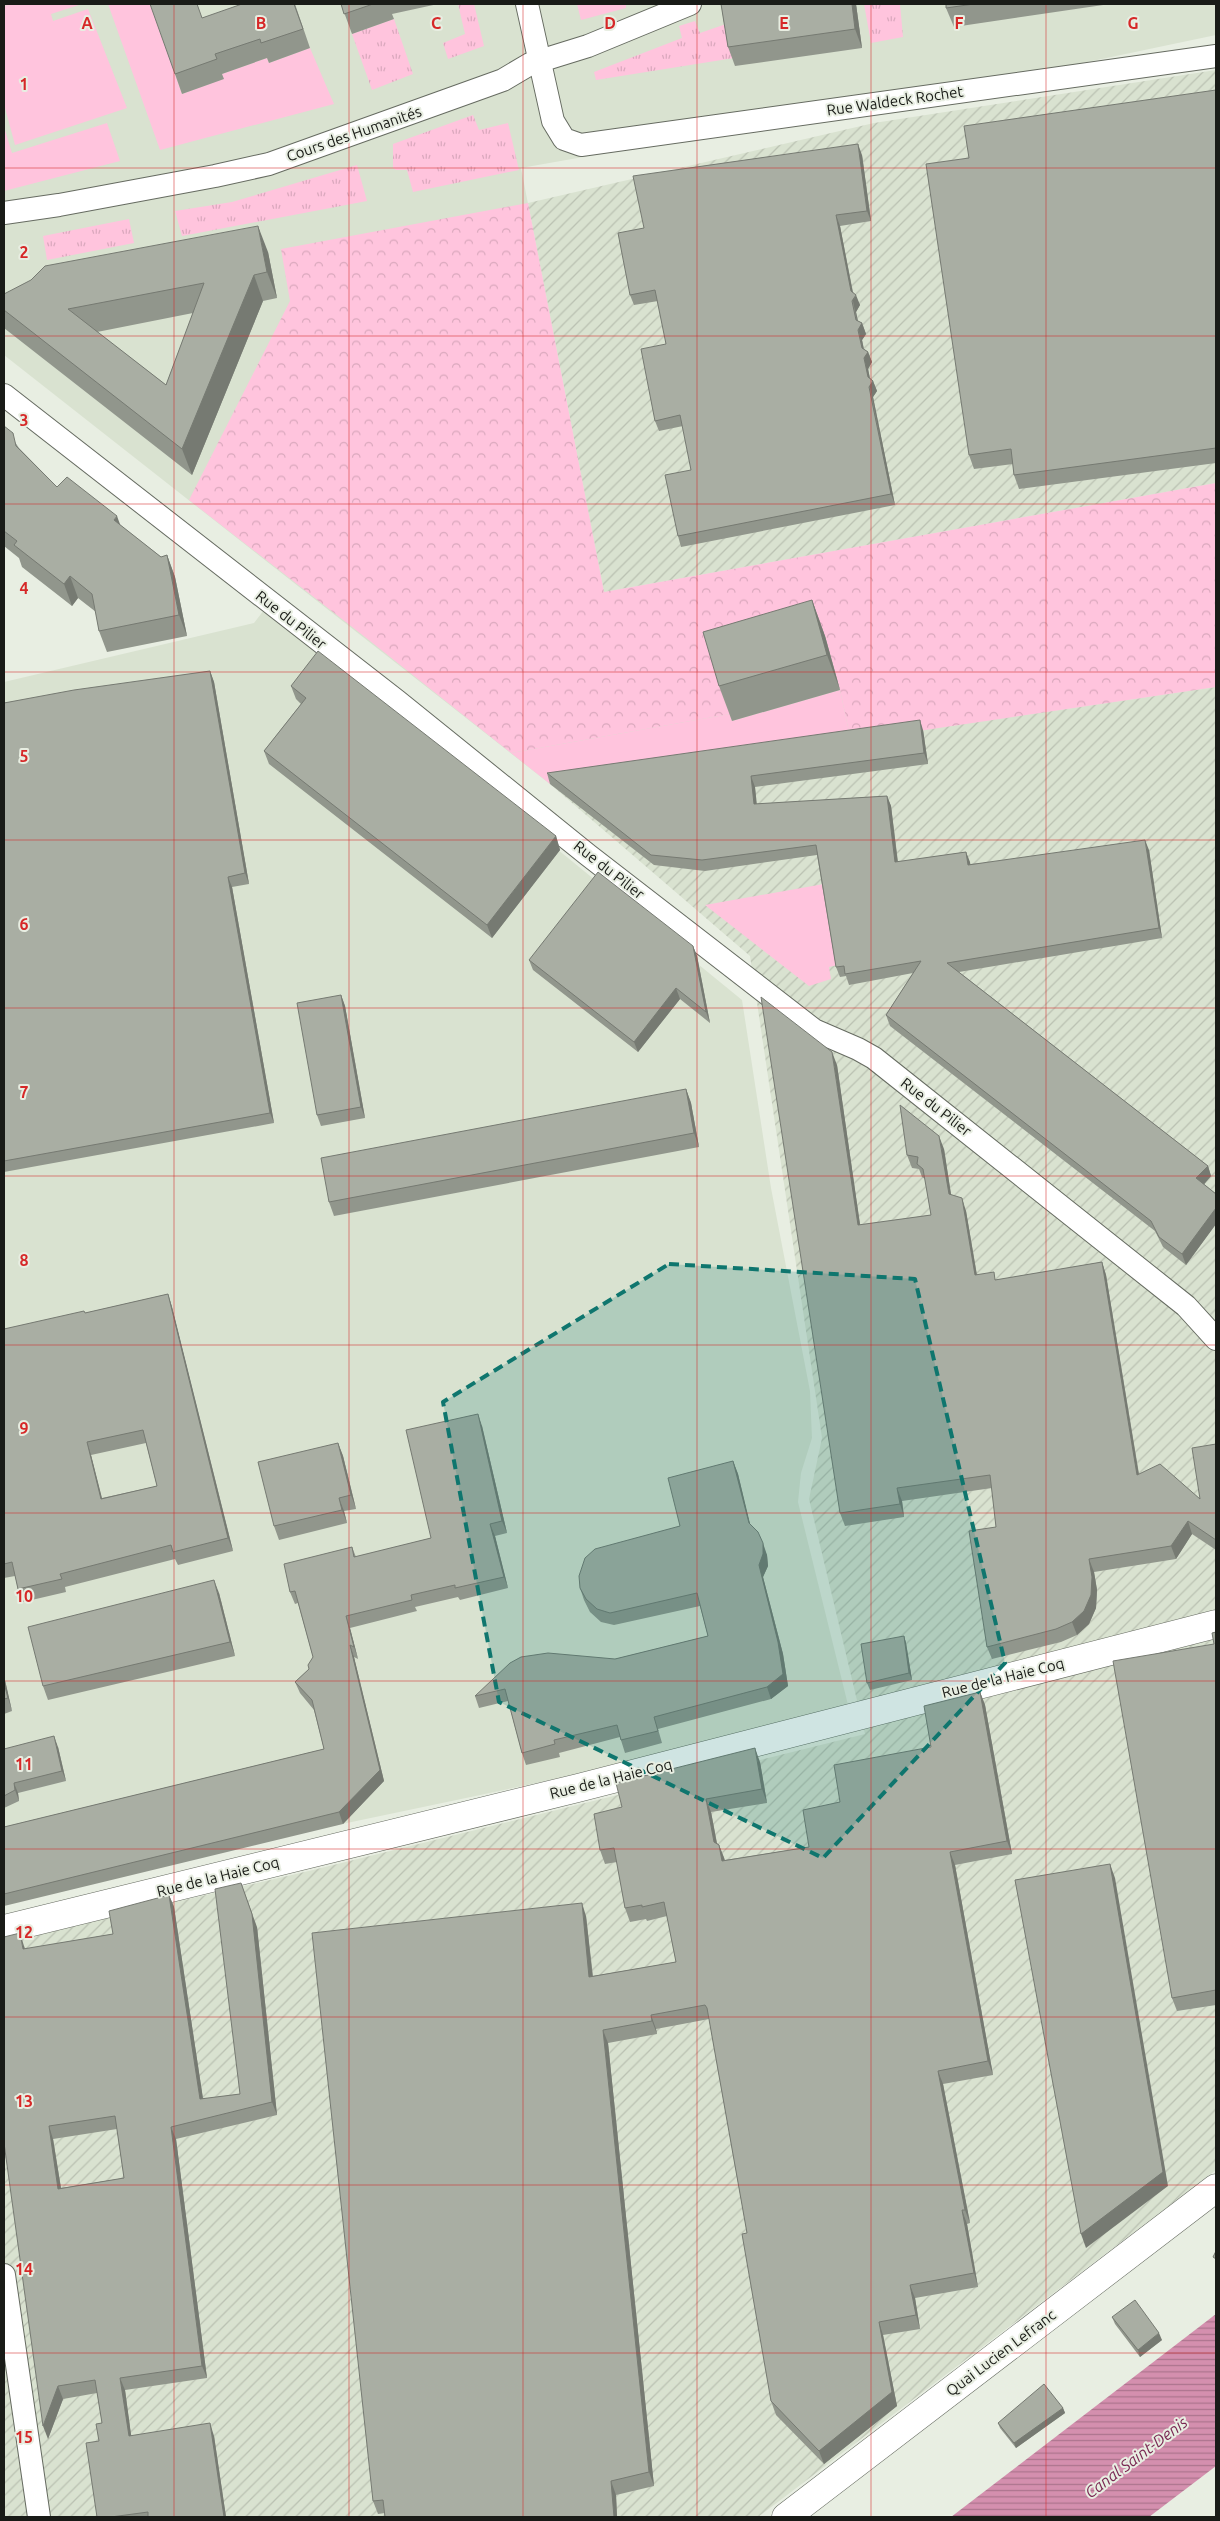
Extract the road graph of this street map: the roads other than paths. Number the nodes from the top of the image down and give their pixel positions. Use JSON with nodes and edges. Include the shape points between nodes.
{"nodes":[{"id":1,"x":527,"y":4,"type":"edge"},
{"id":2,"x":690,"y":4,"type":"edge"},
{"id":3,"x":1216,"y":56,"type":"edge"},
{"id":4,"x":541,"y":60,"type":"junction"},
{"id":5,"x":4,"y":213,"type":"edge"},
{"id":6,"x":4,"y":395,"type":"edge"},
{"id":7,"x":1216,"y":1339,"type":"edge"},
{"id":8,"x":1216,"y":1624,"type":"edge"},
{"id":9,"x":4,"y":1929,"type":"edge"},
{"id":10,"x":1216,"y":2188,"type":"edge"},
{"id":11,"x":4,"y":2275,"type":"edge"},
{"id":12,"x":39,"y":2517,"type":"edge"},
{"id":13,"x":786,"y":2517,"type":"edge"}],
"edges":[{"from":1,"to":4,"type":"street"},
{"from":2,"to":4,"type":"street","name":"Cours des Humanités","via":[[588,46]]},
{"from":3,"to":4,"type":"street","name":"Rue Waldeck Rochet","via":[[590,144],[573,143],[558,131]]},
{"from":4,"to":5,"type":"street","name":"Cours des Humanités","via":[[503,80],[268,164]]},
{"from":6,"to":7,"type":"street","name":"Rue du Pilier","via":[[814,1030],[874,1058],[1186,1306]]},
{"from":8,"to":9,"type":"main road","name":"Rue de la Haie Coq","via":[[588,1785]]},
{"from":10,"to":13,"type":"main road","name":"Quai Lucien Lefranc"},
{"from":11,"to":12,"type":"street"}]}
